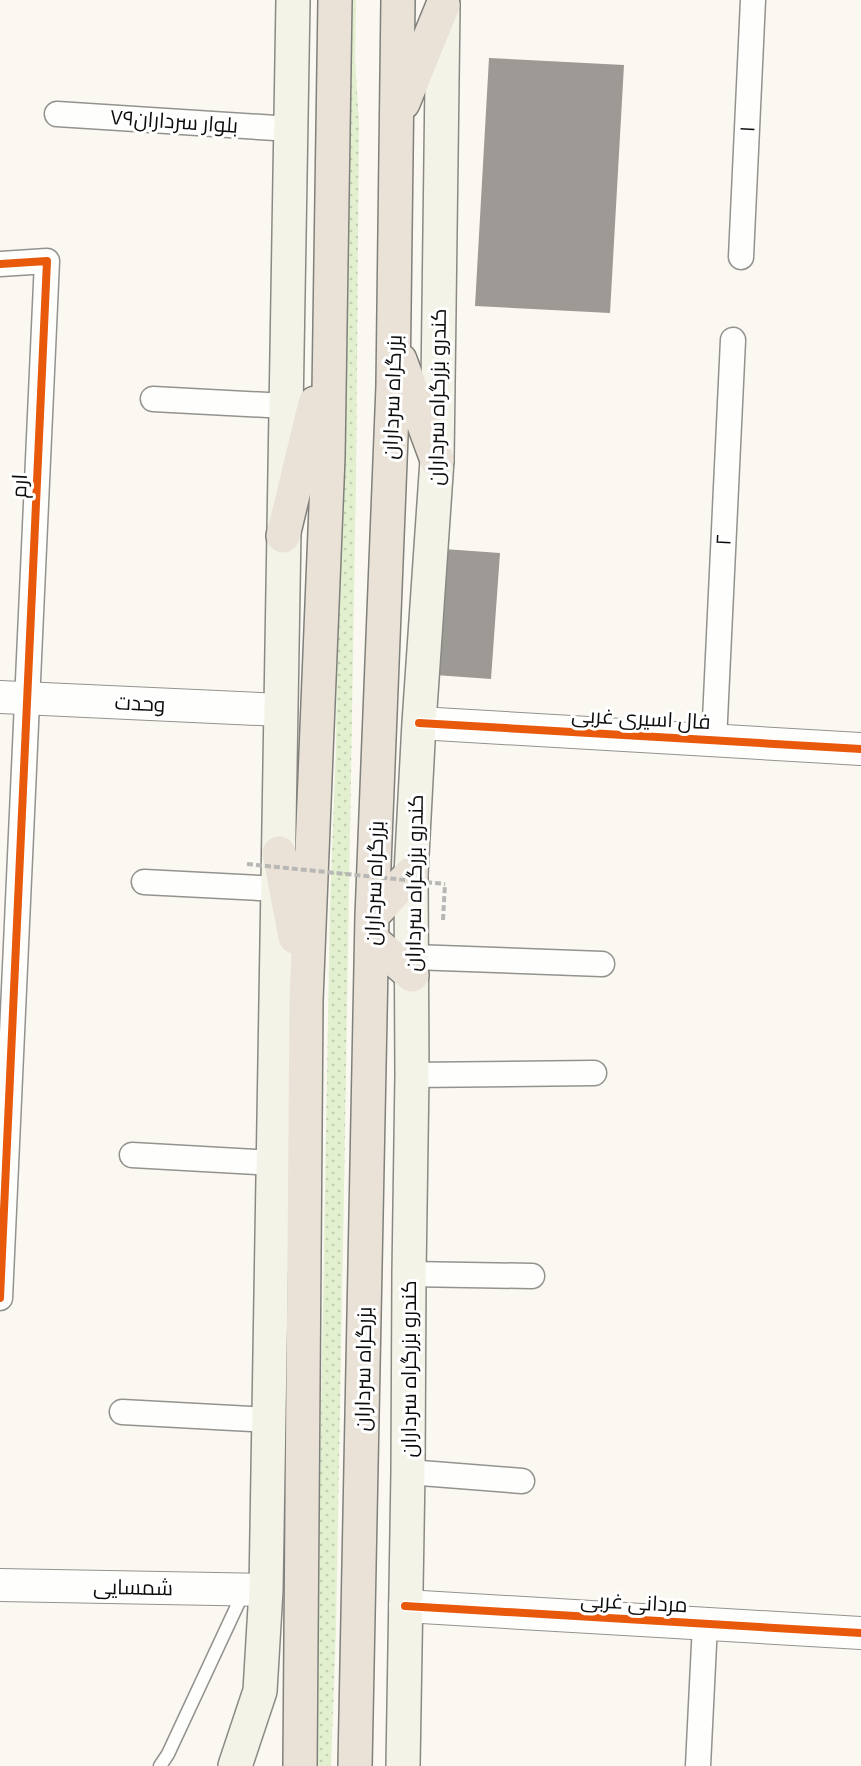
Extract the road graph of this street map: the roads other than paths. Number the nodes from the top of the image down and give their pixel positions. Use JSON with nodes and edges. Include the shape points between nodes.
{"nodes":[{"id":1,"x":293,"y":0,"type":"edge"},
{"id":2,"x":335,"y":0,"type":"edge"},
{"id":3,"x":398,"y":0,"type":"edge"},
{"id":4,"x":753,"y":0,"type":"edge"},
{"id":5,"x":443,"y":2,"type":"edge"},
{"id":6,"x":57,"y":114,"type":"dead end"},
{"id":7,"x":396,"y":118,"type":"junction"},
{"id":8,"x":291,"y":129,"type":"junction"},
{"id":9,"x":741,"y":257,"type":"dead end"},
{"id":10,"x":0,"y":264,"type":"edge"},
{"id":11,"x":733,"y":340,"type":"dead end"},
{"id":12,"x":330,"y":343,"type":"junction"},
{"id":13,"x":394,"y":344,"type":"junction"},
{"id":14,"x":153,"y":399,"type":"dead end"},
{"id":15,"x":286,"y":406,"type":"junction"},
{"id":16,"x":437,"y":460,"type":"junction"},
{"id":17,"x":284,"y":536,"type":"junction"},
{"id":18,"x":14,"y":697,"type":"edge"},
{"id":19,"x":280,"y":710,"type":"junction"},
{"id":20,"x":419,"y":723,"type":"junction"},
{"id":21,"x":714,"y":741,"type":"junction"},
{"id":22,"x":861,"y":749,"type":"edge"},
{"id":23,"x":279,"y":853,"type":"junction"},
{"id":24,"x":411,"y":874,"type":"junction"},
{"id":25,"x":144,"y":882,"type":"dead end"},
{"id":26,"x":279,"y":889,"type":"junction"},
{"id":27,"x":372,"y":928,"type":"junction"},
{"id":28,"x":602,"y":964,"type":"dead end"},
{"id":29,"x":412,"y":966,"type":"junction"},
{"id":30,"x":306,"y":1000,"type":"junction"},
{"id":31,"x":594,"y":1073,"type":"dead end"},
{"id":32,"x":412,"y":1076,"type":"junction"},
{"id":33,"x":132,"y":1155,"type":"dead end"},
{"id":34,"x":274,"y":1163,"type":"junction"},
{"id":35,"x":409,"y":1274,"type":"junction"},
{"id":36,"x":532,"y":1276,"type":"dead end"},
{"id":37,"x":0,"y":1298,"type":"edge"},
{"id":38,"x":122,"y":1412,"type":"dead end"},
{"id":39,"x":269,"y":1420,"type":"junction"},
{"id":40,"x":408,"y":1472,"type":"junction"},
{"id":41,"x":522,"y":1481,"type":"dead end"},
{"id":42,"x":0,"y":1585,"type":"edge"},
{"id":43,"x":255,"y":1590,"type":"junction"},
{"id":44,"x":405,"y":1606,"type":"junction"},
{"id":45,"x":705,"y":1624,"type":"junction"},
{"id":46,"x":861,"y":1634,"type":"edge"},
{"id":47,"x":160,"y":1766,"type":"edge"},
{"id":48,"x":235,"y":1766,"type":"edge"},
{"id":49,"x":300,"y":1766,"type":"edge"},
{"id":50,"x":356,"y":1766,"type":"edge"},
{"id":51,"x":403,"y":1766,"type":"edge"},
{"id":52,"x":698,"y":1766,"type":"edge"}],
"edges":[{"from":1,"to":8,"type":"main road"},
{"from":2,"to":12,"type":"highway"},
{"from":3,"to":7,"type":"highway","name":"بزرگراه سرداران"},
{"from":4,"to":9,"type":"street","name":"۱"},
{"from":5,"to":7,"type":"highway"},
{"from":5,"to":16,"type":"main road","name":"کندرو بزرگراه سرداران"},
{"from":6,"to":8,"type":"street","name":"بلوار سرداران۷۹"},
{"from":7,"to":13,"type":"highway","name":"بزرگراه سرداران"},
{"from":8,"to":15,"type":"main road"},
{"from":10,"to":18,"type":"street","name":"ارم","via":[[47,261]]},
{"from":11,"to":21,"type":"street","name":"۲"},
{"from":12,"to":17,"type":"highway"},
{"from":12,"to":30,"type":"highway"},
{"from":13,"to":16,"type":"highway"},
{"from":13,"to":27,"type":"highway","name":"بزرگراه سرداران"},
{"from":14,"to":15,"type":"street"},
{"from":15,"to":17,"type":"main road"},
{"from":16,"to":20,"type":"main road","name":"کندرو بزرگراه سرداران"},
{"from":17,"to":19,"type":"main road"},
{"from":18,"to":19,"type":"street","name":"وحدت"},
{"from":18,"to":37,"type":"street","name":"ارم"},
{"from":19,"to":23,"type":"main road"},
{"from":20,"to":21,"type":"street","name":"فال اسیری غربی"},
{"from":20,"to":24,"type":"main road","name":"کندرو بزرگراه سرداران"},
{"from":21,"to":22,"type":"street","name":"فال اسیری غربی"},
{"from":23,"to":26,"type":"main road"},
{"from":23,"to":30,"type":"highway"},
{"from":24,"to":27,"type":"highway"},
{"from":24,"to":29,"type":"main road","name":"کندرو بزرگراه سرداران"},
{"from":25,"to":26,"type":"street"},
{"from":26,"to":34,"type":"main road"},
{"from":27,"to":29,"type":"highway"},
{"from":27,"to":50,"type":"highway","name":"بزرگراه سرداران"},
{"from":28,"to":29,"type":"street"},
{"from":29,"to":32,"type":"main road","name":"کندرو بزرگراه سرداران"},
{"from":30,"to":49,"type":"highway"},
{"from":31,"to":32,"type":"street"},
{"from":32,"to":35,"type":"main road","name":"کندرو بزرگراه سرداران"},
{"from":33,"to":34,"type":"street"},
{"from":34,"to":39,"type":"main road"},
{"from":35,"to":36,"type":"street"},
{"from":35,"to":40,"type":"main road","name":"کندرو بزرگراه سرداران"},
{"from":38,"to":39,"type":"street"},
{"from":39,"to":43,"type":"main road"},
{"from":40,"to":41,"type":"street"},
{"from":40,"to":44,"type":"main road","name":"کندرو بزرگراه سرداران"},
{"from":42,"to":43,"type":"street","name":"شمسایی"},
{"from":43,"to":47,"type":"lane"},
{"from":43,"to":48,"type":"main road","via":[[261,1691]]},
{"from":44,"to":45,"type":"street","name":"مردانی غربی"},
{"from":44,"to":51,"type":"main road","name":"کندرو بزرگراه سرداران"},
{"from":45,"to":46,"type":"street","name":"مردانی غربی"},
{"from":45,"to":52,"type":"street"}]}
